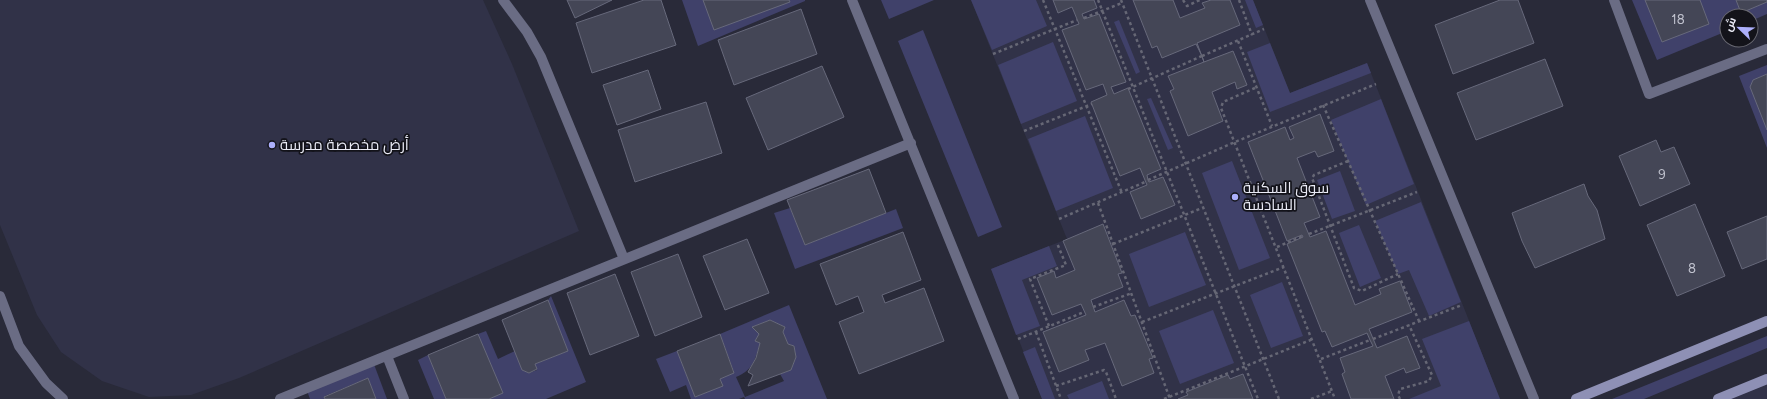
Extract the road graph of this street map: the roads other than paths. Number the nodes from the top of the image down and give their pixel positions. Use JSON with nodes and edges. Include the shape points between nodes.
{"nodes":[{"id":1,"x":503,"y":0,"type":"edge"},
{"id":2,"x":852,"y":0,"type":"edge"},
{"id":3,"x":1370,"y":0,"type":"edge"},
{"id":4,"x":1614,"y":0,"type":"edge"},
{"id":5,"x":1767,"y":49,"type":"edge"},
{"id":6,"x":911,"y":143,"type":"junction"},
{"id":7,"x":624,"y":259,"type":"junction"},
{"id":8,"x":0,"y":296,"type":"edge"},
{"id":9,"x":1767,"y":321,"type":"edge"},
{"id":10,"x":387,"y":356,"type":"junction"},
{"id":11,"x":1767,"y":379,"type":"edge"},
{"id":12,"x":63,"y":399,"type":"edge"},
{"id":13,"x":280,"y":399,"type":"edge"},
{"id":14,"x":404,"y":399,"type":"edge"},
{"id":15,"x":1014,"y":399,"type":"edge"},
{"id":16,"x":1534,"y":399,"type":"edge"},
{"id":17,"x":1576,"y":399,"type":"edge"},
{"id":18,"x":1718,"y":399,"type":"edge"}],
"edges":[{"from":1,"to":7,"type":"street","via":[[541,57]]},
{"from":2,"to":6,"type":"street"},
{"from":3,"to":16,"type":"street"},
{"from":4,"to":5,"type":"street","via":[[1649,94]]},
{"from":6,"to":7,"type":"street"},
{"from":6,"to":15,"type":"street"},
{"from":7,"to":10,"type":"street"},
{"from":8,"to":12,"type":"street","via":[[19,346],[46,383]]},
{"from":9,"to":17,"type":"street"},
{"from":10,"to":13,"type":"street"},
{"from":10,"to":14,"type":"street"},
{"from":11,"to":18,"type":"street"}]}
